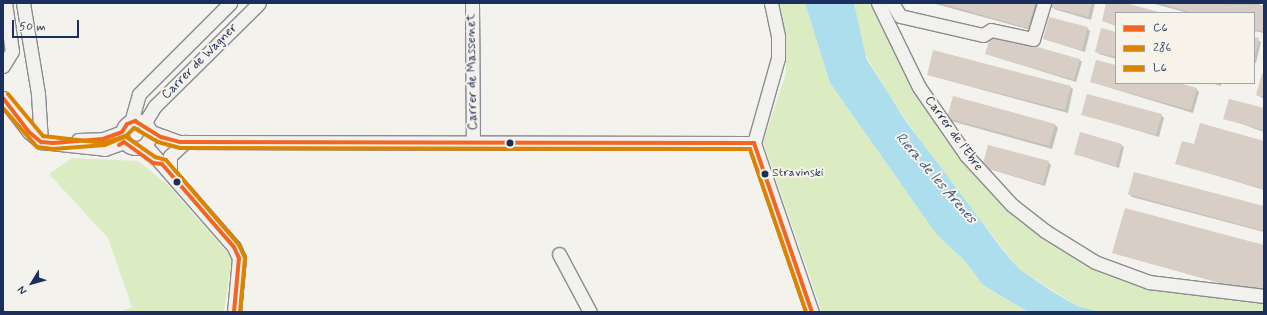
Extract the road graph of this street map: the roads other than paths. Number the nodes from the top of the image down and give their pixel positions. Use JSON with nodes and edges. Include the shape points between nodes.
{"nodes":[{"id":1,"x":23,"y":3,"type":"edge"},
{"id":2,"x":230,"y":3,"type":"edge"},
{"id":3,"x":259,"y":3,"type":"edge"},
{"id":4,"x":472,"y":3,"type":"edge"},
{"id":5,"x":771,"y":3,"type":"edge"},
{"id":6,"x":878,"y":3,"type":"edge"},
{"id":7,"x":892,"y":3,"type":"edge"},
{"id":8,"x":1044,"y":3,"type":"edge"},
{"id":9,"x":8,"y":5,"type":"edge"},
{"id":10,"x":3,"y":66,"type":"edge"},
{"id":11,"x":3,"y":98,"type":"edge"},
{"id":12,"x":138,"y":138,"type":"junction"},
{"id":13,"x":41,"y":142,"type":"junction"},
{"id":14,"x":183,"y":142,"type":"junction"},
{"id":15,"x":473,"y":142,"type":"junction"},
{"id":16,"x":754,"y":143,"type":"junction"},
{"id":17,"x":166,"y":169,"type":"junction"},
{"id":18,"x":559,"y":254,"type":"dead end"},
{"id":19,"x":1264,"y":296,"type":"edge"},
{"id":20,"x":234,"y":312,"type":"edge"},
{"id":21,"x":590,"y":312,"type":"edge"},
{"id":22,"x":812,"y":312,"type":"edge"}],
"edges":[{"from":1,"to":13,"type":"street","via":[[38,94]]},
{"from":2,"to":12,"type":"street","name":"Carrer de Wagner","via":[[139,94],[131,122]]},
{"from":3,"to":12,"type":"street","name":"Carrer de Wagner","via":[[155,106]]},
{"from":4,"to":15,"type":"street","name":"Carrer de Massenet"},
{"from":5,"to":16,"type":"street","via":[[778,36],[778,58]]},
{"from":6,"to":19,"type":"street","name":"Carrer de l'Ebre","via":[[919,87],[966,155],[1012,206],[1045,231],[1095,262],[1149,282]]},
{"from":7,"to":8,"type":"street","via":[[900,16],[983,35],[991,30],[1033,39]]},
{"from":9,"to":10,"type":"street","via":[[12,51]]},
{"from":11,"to":13,"type":"street","via":[[28,132]]},
{"from":12,"to":13,"type":"street","via":[[105,149],[73,143]]},
{"from":12,"to":14,"type":"street"},
{"from":12,"to":17,"type":"street","via":[[153,163]]},
{"from":14,"to":15,"type":"street"},
{"from":14,"to":17,"type":"street","via":[[170,156]]},
{"from":15,"to":16,"type":"street"},
{"from":16,"to":22,"type":"street"},
{"from":17,"to":20,"type":"street","via":[[234,247],[239,258]]},
{"from":18,"to":21,"type":"street"}]}
